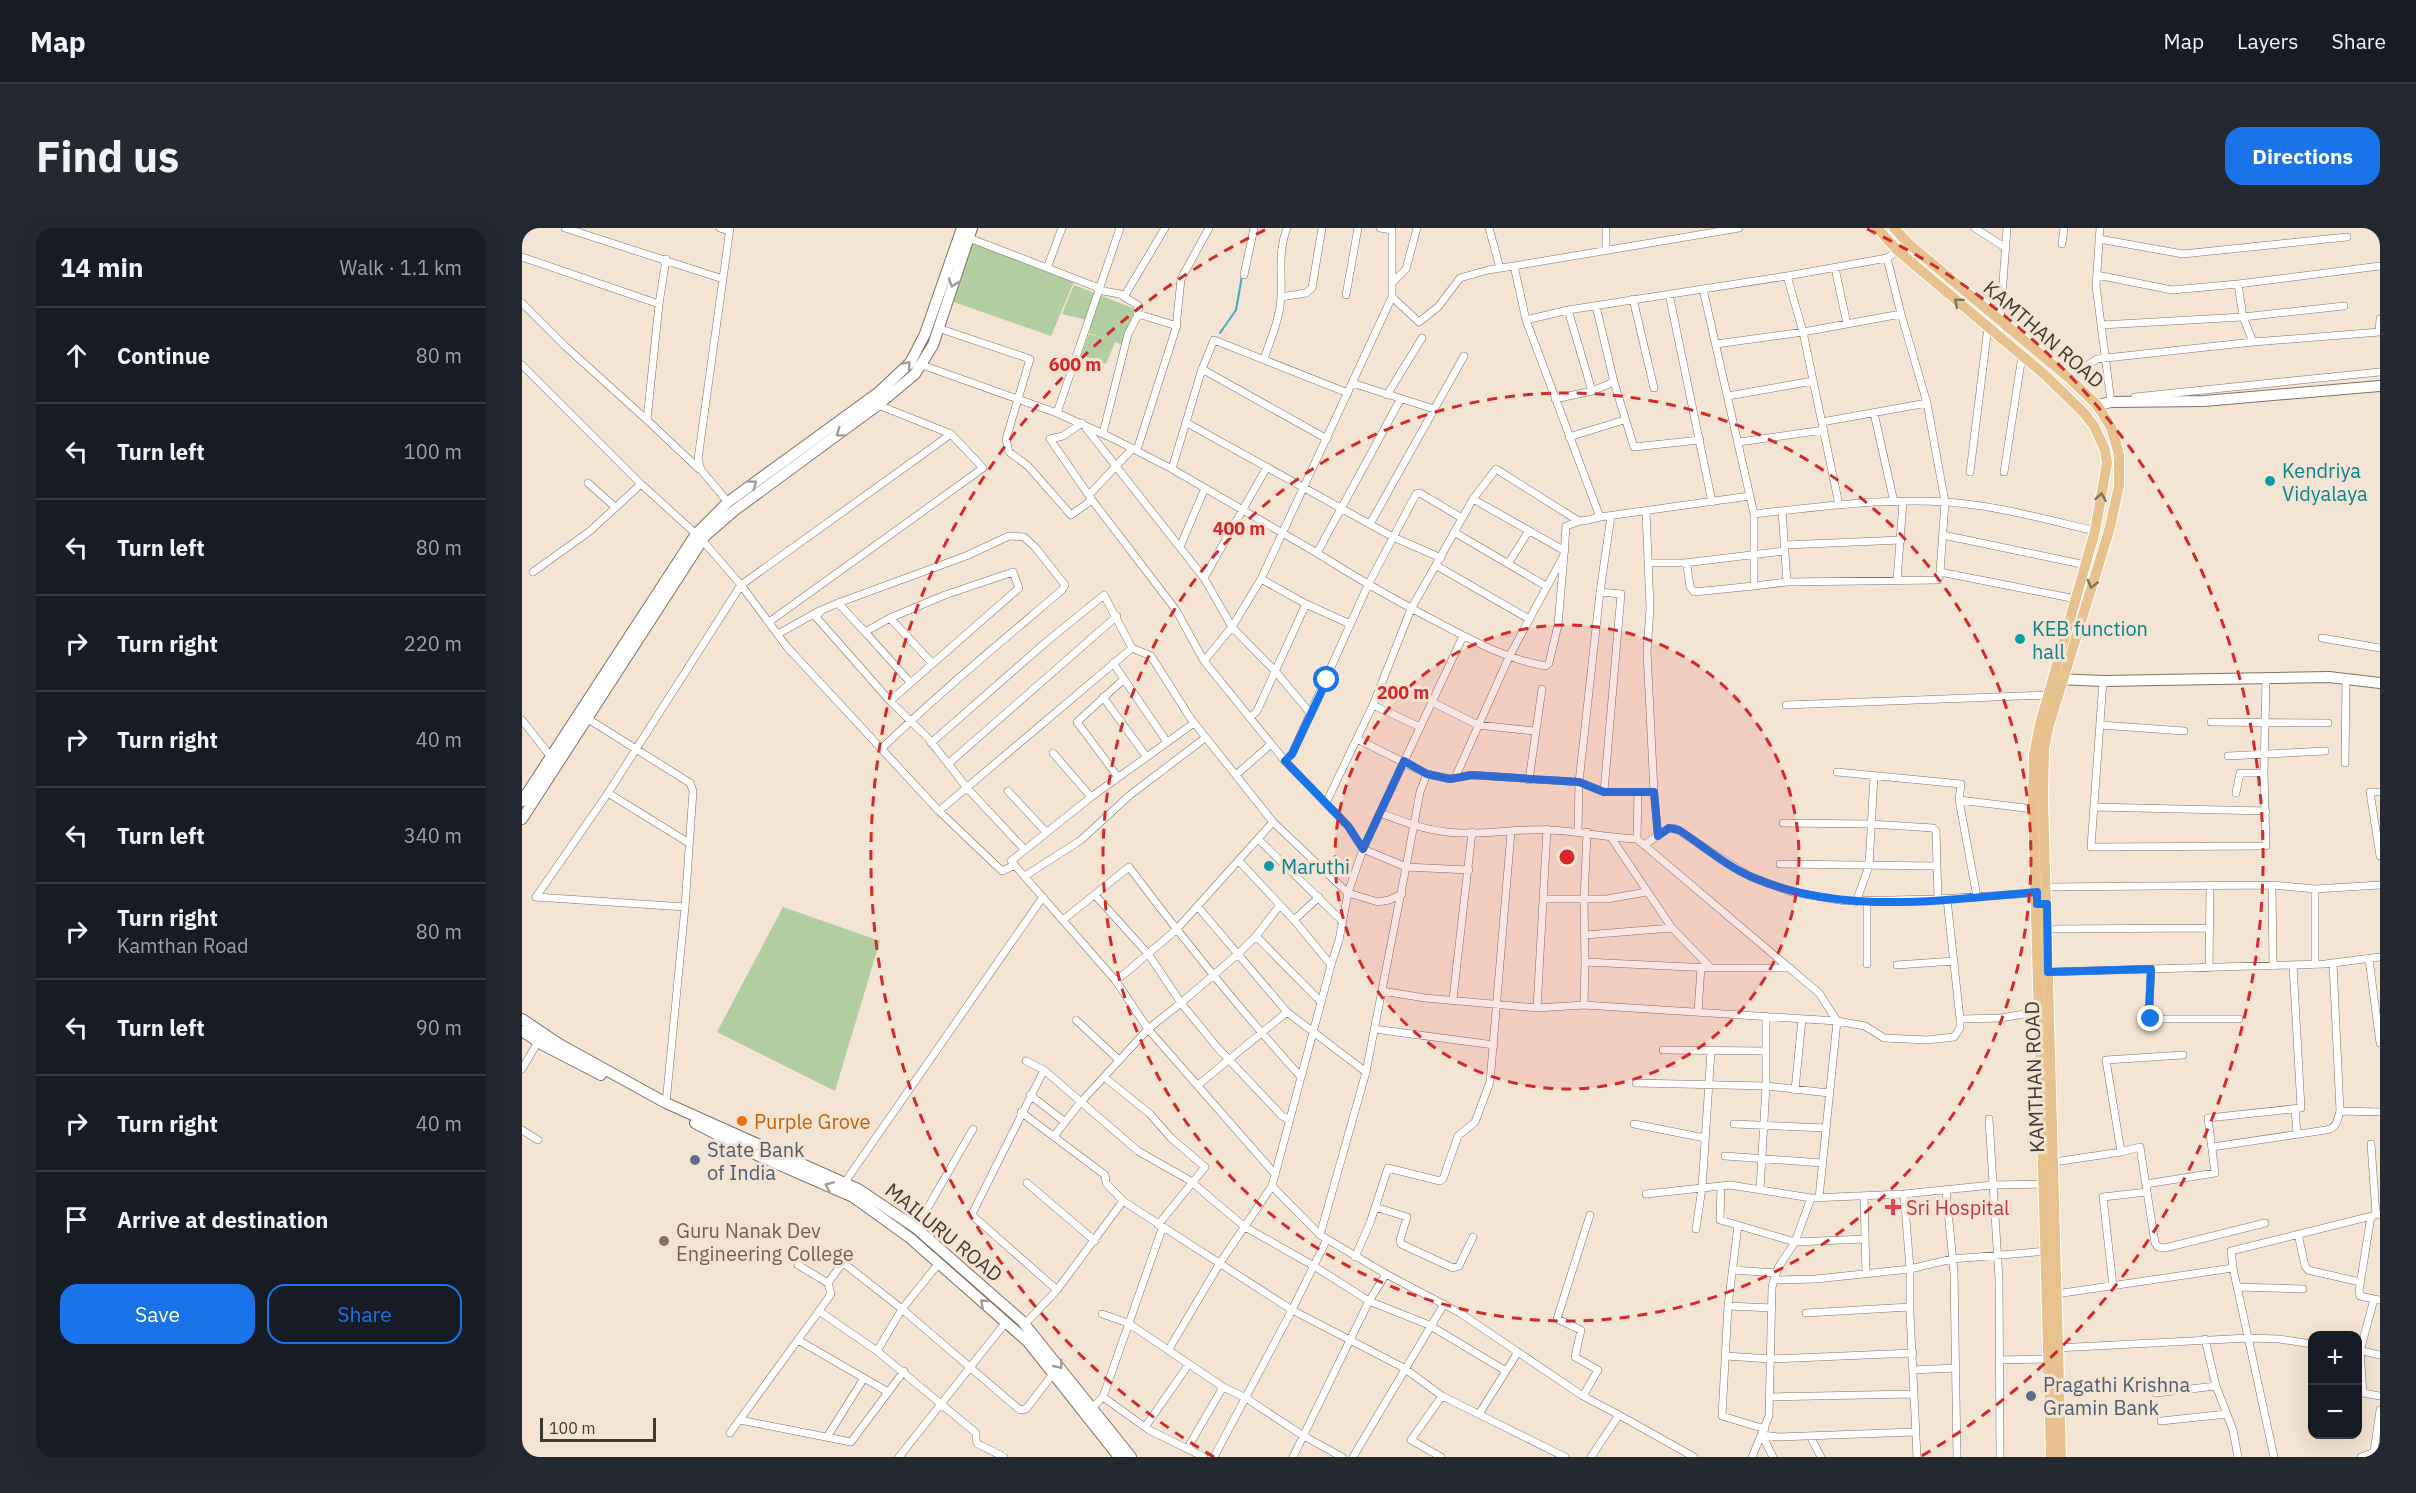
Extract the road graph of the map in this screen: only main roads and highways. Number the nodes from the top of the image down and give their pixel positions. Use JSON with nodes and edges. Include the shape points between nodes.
{"nodes":[{"id":1,"x":1877,"y":228,"type":"edge"},
{"id":2,"x":1894,"y":228,"type":"edge"},
{"id":3,"x":2111,"y":428,"type":"junction"},
{"id":4,"x":2100,"y":436,"type":"junction"},
{"id":5,"x":2058,"y":679,"type":"junction"},
{"id":6,"x":2041,"y":897,"type":"junction"},
{"id":7,"x":2044,"y":1011,"type":"junction"},
{"id":8,"x":2051,"y":1251,"type":"junction"},
{"id":9,"x":2051,"y":1351,"type":"junction"},
{"id":10,"x":2051,"y":1457,"type":"edge"},
{"id":11,"x":2061,"y":1457,"type":"edge"}],
"edges":[{"from":4,"to":1,"type":"main road","name":"KAMTHAN ROAD","one_way":true,"via":[[2084,413],[1898,251]]},
{"from":2,"to":3,"type":"main road","name":"KAMTHAN ROAD","via":[[2069,378],[2097,405]]},
{"from":3,"to":4,"type":"main road"},
{"from":3,"to":5,"type":"main road","name":"KAMTHAN ROAD","one_way":true,"via":[[2119,454],[2119,486],[2109,531]]},
{"from":5,"to":4,"type":"main road","name":"KAMTHAN ROAD","one_way":true,"via":[[2095,531],[2107,463]]},
{"from":5,"to":6,"type":"main road","name":"KAMTHAN ROAD","via":[[2044,749]]},
{"from":5,"to":6,"type":"main road","name":"KAMTHAN ROAD","via":[[2049,695],[2034,755],[2033,808]]},
{"from":6,"to":7,"type":"main road","name":"KAMTHAN ROAD"},
{"from":6,"to":7,"type":"main road","name":"KAMTHAN ROAD","via":[[2047,929]]},
{"from":7,"to":8,"type":"main road","name":"KAMTHAN ROAD","via":[[2045,1184]]},
{"from":7,"to":8,"type":"main road","name":"KAMTHAN ROAD","via":[[2054,1162]]},
{"from":8,"to":9,"type":"main road","name":"KAMTHAN ROAD"},
{"from":8,"to":9,"type":"main road","name":"KAMTHAN ROAD","via":[[2056,1294]]},
{"from":9,"to":10,"type":"main road","name":"KAMTHAN ROAD"},
{"from":9,"to":11,"type":"main road","name":"KAMTHAN ROAD"}]}
